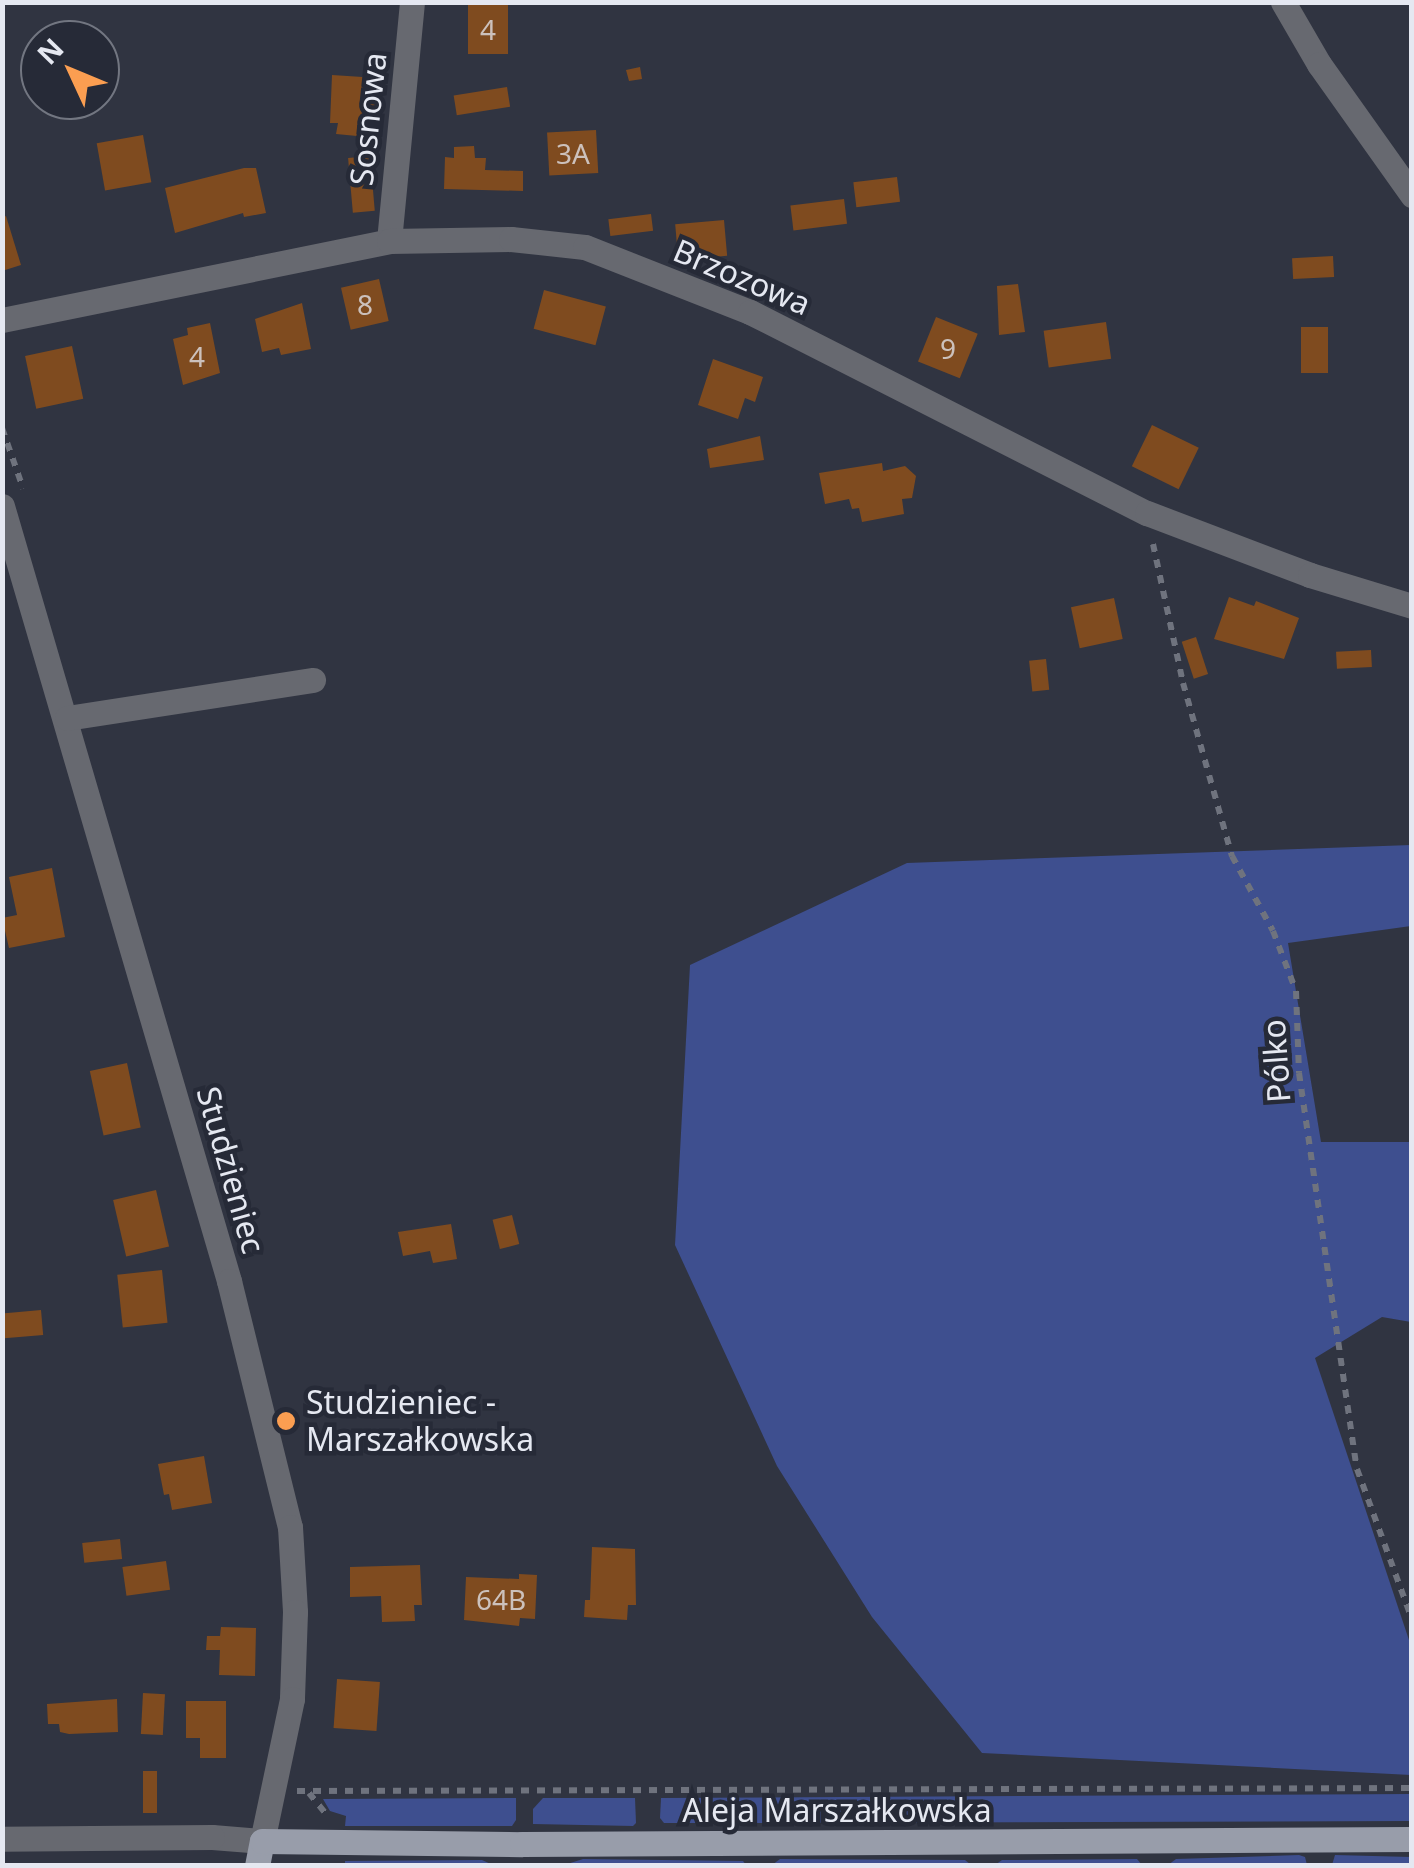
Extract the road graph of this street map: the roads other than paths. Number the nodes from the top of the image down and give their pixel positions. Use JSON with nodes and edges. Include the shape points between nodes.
{"nodes":[{"id":1,"x":412,"y":2,"type":"edge"},
{"id":2,"x":1282,"y":2,"type":"edge"},
{"id":3,"x":1412,"y":195,"type":"edge"},
{"id":4,"x":389,"y":241,"type":"junction"},
{"id":5,"x":2,"y":320,"type":"edge"},
{"id":6,"x":2,"y":506,"type":"edge"},
{"id":7,"x":1412,"y":606,"type":"edge"},
{"id":8,"x":314,"y":680,"type":"dead end"},
{"id":9,"x":67,"y":718,"type":"junction"},
{"id":10,"x":2,"y":1839,"type":"edge"},
{"id":11,"x":1412,"y":1839,"type":"edge"},
{"id":12,"x":260,"y":1853,"type":"edge"},
{"id":13,"x":524,"y":1855,"type":"edge"}],
"edges":[{"from":1,"to":4,"type":"street","name":"Sosnowa"},
{"from":2,"to":3,"type":"street"},
{"from":4,"to":5,"type":"street","name":"Brzozowa"},
{"from":4,"to":7,"type":"street","name":"Brzozowa","via":[[512,239],[585,247],[750,312],[1147,512]]},
{"from":6,"to":9,"type":"street","name":"Studzieniec"},
{"from":8,"to":9,"type":"street"},
{"from":9,"to":12,"type":"street","name":"Studzieniec","via":[[229,1282],[290,1527],[292,1699]]},
{"from":10,"to":12,"type":"street","via":[[226,1837]]},
{"from":11,"to":13,"type":"main road","name":"Aleja Marszałkowska"},
{"from":12,"to":13,"type":"main road","name":"Aleja Marszałkowska"}]}
